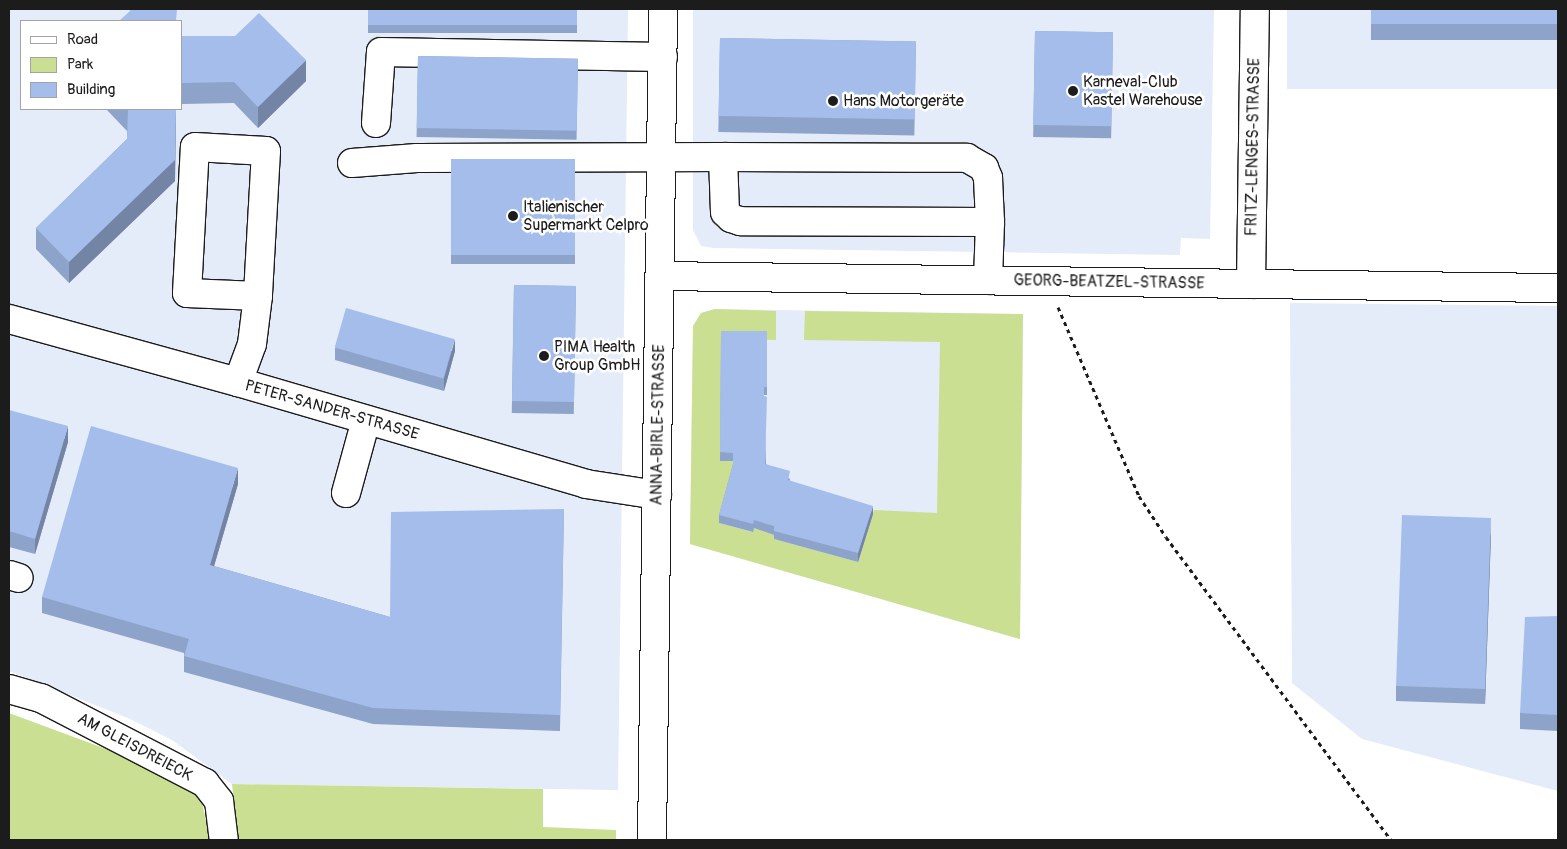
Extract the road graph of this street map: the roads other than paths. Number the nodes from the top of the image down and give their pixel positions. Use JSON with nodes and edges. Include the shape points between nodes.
{"nodes":[{"id":1,"x":663,"y":9,"type":"edge"},
{"id":2,"x":1255,"y":9,"type":"edge"},
{"id":3,"x":663,"y":57,"type":"junction"},
{"id":4,"x":376,"y":123,"type":"dead end"},
{"id":5,"x":723,"y":157,"type":"junction"},
{"id":6,"x":661,"y":158,"type":"junction"},
{"id":7,"x":352,"y":163,"type":"dead end"},
{"id":8,"x":990,"y":222,"type":"junction"},
{"id":9,"x":660,"y":276,"type":"junction"},
{"id":10,"x":988,"y":280,"type":"junction"},
{"id":11,"x":1251,"y":284,"type":"junction"},
{"id":12,"x":1558,"y":288,"type":"edge"},
{"id":13,"x":258,"y":296,"type":"junction"},
{"id":14,"x":9,"y":319,"type":"edge"},
{"id":15,"x":238,"y":382,"type":"junction"},
{"id":16,"x":366,"y":420,"type":"junction"},
{"id":17,"x":346,"y":493,"type":"dead end"},
{"id":18,"x":657,"y":495,"type":"junction"},
{"id":19,"x":9,"y":689,"type":"edge"},
{"id":20,"x":224,"y":840,"type":"edge"},
{"id":21,"x":652,"y":840,"type":"edge"}],
"edges":[{"from":1,"to":3,"type":"street","name":"ANNA-BIRLE-STRASSE"},
{"from":2,"to":11,"type":"street","name":"FRITZ-LENGES-STRASSE"},
{"from":3,"to":4,"type":"street","via":[[381,52]]},
{"from":3,"to":6,"type":"street","name":"ANNA-BIRLE-STRASSE"},
{"from":5,"to":6,"type":"street"},
{"from":5,"to":8,"type":"street","via":[[967,158],[984,168],[988,178]]},
{"from":5,"to":8,"type":"street","via":[[725,212],[740,221]]},
{"from":6,"to":7,"type":"street","via":[[417,158]]},
{"from":6,"to":9,"type":"street","name":"ANNA-BIRLE-STRASSE"},
{"from":8,"to":10,"type":"street"},
{"from":9,"to":10,"type":"street","name":"GEORG-BEATZEL-STRASSE"},
{"from":9,"to":18,"type":"street","name":"ANNA-BIRLE-STRASSE"},
{"from":10,"to":11,"type":"street","name":"GEORG-BEATZEL-STRASSE"},
{"from":11,"to":12,"type":"street","name":"GEORG-BEATZEL-STRASSE"},
{"from":13,"to":13,"type":"street","via":[[187,293],[195,148],[266,151]]},
{"from":13,"to":15,"type":"street","via":[[252,344]]},
{"from":14,"to":15,"type":"street","name":"PETER-SANDER-STRASSE"},
{"from":15,"to":16,"type":"street","name":"PETER-SANDER-STRASSE"},
{"from":16,"to":17,"type":"street"},
{"from":16,"to":18,"type":"street","name":"PETER-SANDER-STRASSE","via":[[586,484]]},
{"from":18,"to":21,"type":"street","name":"ANNA-BIRLE-STRASSE"},
{"from":19,"to":20,"type":"street","name":"AM GLEISDREIECK","via":[[41,698],[204,783],[219,801]]}]}
